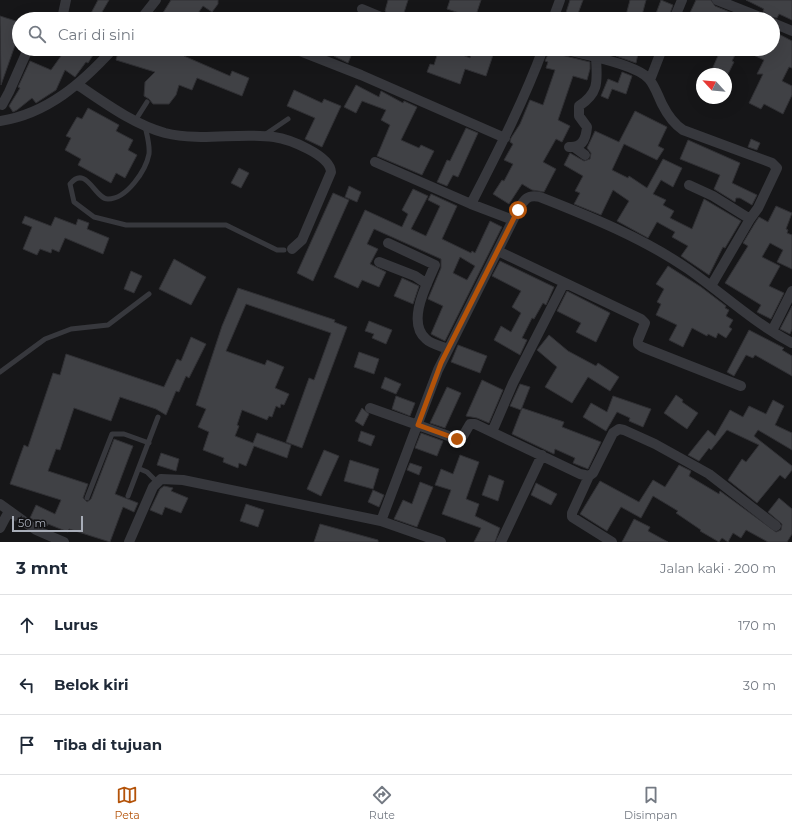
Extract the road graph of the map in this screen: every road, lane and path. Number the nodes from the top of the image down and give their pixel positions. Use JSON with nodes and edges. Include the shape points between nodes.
{"nodes":[{"id":1,"x":66,"y":0,"type":"edge"},
{"id":2,"x":156,"y":0,"type":"edge"},
{"id":3,"x":560,"y":0,"type":"edge"},
{"id":4,"x":682,"y":0,"type":"edge"},
{"id":5,"x":717,"y":0,"type":"edge"},
{"id":6,"x":362,"y":9,"type":"dead end"},
{"id":7,"x":63,"y":12,"type":"edge"},
{"id":8,"x":147,"y":12,"type":"edge"},
{"id":9,"x":369,"y":12,"type":"edge"},
{"id":10,"x":556,"y":12,"type":"edge"},
{"id":11,"x":677,"y":12,"type":"edge"},
{"id":12,"x":747,"y":12,"type":"edge"},
{"id":13,"x":780,"y":25,"type":"edge"},
{"id":14,"x":792,"y":31,"type":"edge"},
{"id":15,"x":25,"y":56,"type":"edge"},
{"id":16,"x":106,"y":56,"type":"edge"},
{"id":17,"x":313,"y":56,"type":"edge"},
{"id":18,"x":540,"y":56,"type":"edge"},
{"id":19,"x":589,"y":56,"type":"edge"},
{"id":20,"x":659,"y":56,"type":"edge"},
{"id":21,"x":596,"y":58,"type":"junction"},
{"id":22,"x":650,"y":80,"type":"junction"},
{"id":23,"x":78,"y":85,"type":"junction"},
{"id":24,"x":147,"y":102,"type":"dead end"},
{"id":25,"x":1,"y":104,"type":"edge"},
{"id":26,"x":288,"y":119,"type":"dead end"},
{"id":27,"x":4,"y":120,"type":"edge"},
{"id":28,"x":136,"y":121,"type":"junction"},
{"id":29,"x":145,"y":126,"type":"junction"},
{"id":30,"x":263,"y":137,"type":"junction"},
{"id":31,"x":505,"y":138,"type":"junction"},
{"id":32,"x":585,"y":155,"type":"dead end"},
{"id":33,"x":375,"y":162,"type":"dead end"},
{"id":34,"x":689,"y":185,"type":"dead end"},
{"id":35,"x":470,"y":204,"type":"junction"},
{"id":36,"x":750,"y":219,"type":"junction"},
{"id":37,"x":513,"y":220,"type":"junction"},
{"id":38,"x":388,"y":243,"type":"dead end"},
{"id":39,"x":288,"y":249,"type":"joint"},
{"id":40,"x":498,"y":251,"type":"junction"},
{"id":41,"x":379,"y":262,"type":"dead end"},
{"id":42,"x":564,"y":283,"type":"junction"},
{"id":43,"x":427,"y":284,"type":"junction"},
{"id":44,"x":711,"y":286,"type":"junction"},
{"id":45,"x":792,"y":290,"type":"edge"},
{"id":46,"x":149,"y":294,"type":"dead end"},
{"id":47,"x":772,"y":331,"type":"junction"},
{"id":48,"x":792,"y":343,"type":"edge"},
{"id":49,"x":448,"y":349,"type":"junction"},
{"id":50,"x":0,"y":372,"type":"edge"},
{"id":51,"x":741,"y":386,"type":"dead end"},
{"id":52,"x":370,"y":408,"type":"dead end"},
{"id":53,"x":158,"y":417,"type":"dead end"},
{"id":54,"x":418,"y":425,"type":"junction"},
{"id":55,"x":492,"y":432,"type":"junction"},
{"id":56,"x":149,"y":443,"type":"junction"},
{"id":57,"x":542,"y":455,"type":"junction"},
{"id":58,"x":140,"y":469,"type":"junction"},
{"id":59,"x":589,"y":476,"type":"junction"},
{"id":60,"x":157,"y":482,"type":"junction"},
{"id":61,"x":128,"y":496,"type":"dead end"},
{"id":62,"x":87,"y":498,"type":"dead end"},
{"id":63,"x":0,"y":504,"type":"edge"},
{"id":64,"x":9,"y":511,"type":"junction"},
{"id":65,"x":381,"y":521,"type":"junction"},
{"id":66,"x":1,"y":523,"type":"edge"},
{"id":67,"x":776,"y":526,"type":"dead end"},
{"id":68,"x":59,"y":541,"type":"edge"},
{"id":69,"x":129,"y":542,"type":"edge"},
{"id":70,"x":442,"y":542,"type":"edge"},
{"id":71,"x":500,"y":542,"type":"edge"},
{"id":72,"x":612,"y":542,"type":"edge"}],
"edges":[{"from":1,"to":7,"type":"street"},
{"from":2,"to":8,"type":"street"},
{"from":3,"to":10,"type":"street"},
{"from":4,"to":11,"type":"street"},
{"from":5,"to":12,"type":"street"},
{"from":6,"to":9,"type":"street"},
{"from":13,"to":14,"type":"street"},
{"from":15,"to":25,"type":"street"},
{"from":16,"to":23,"type":"street"},
{"from":17,"to":31,"type":"street"},
{"from":18,"to":31,"type":"street"},
{"from":19,"to":21,"type":"street"},
{"from":20,"to":22,"type":"street"},
{"from":21,"to":22,"type":"street","via":[[632,68]]},
{"from":21,"to":32,"type":"street","via":[[597,82],[593,94],[579,106],[579,116],[587,126],[586,137],[583,143],[571,147]]},
{"from":22,"to":36,"type":"street","via":[[662,105],[682,130],[776,166],[772,181]]},
{"from":23,"to":27,"type":"street","via":[[37,110]]},
{"from":23,"to":28,"type":"street"},
{"from":24,"to":28,"type":"lane"},
{"from":25,"to":27,"type":"street"},
{"from":26,"to":30,"type":"lane"},
{"from":28,"to":29,"type":"street"},
{"from":29,"to":30,"type":"street","via":[[166,133],[188,136]]},
{"from":29,"to":39,"type":"lane","via":[[149,155],[128,191],[108,199],[101,197],[87,180],[79,178],[70,184],[74,202],[94,217],[126,225],[226,225],[277,250]]},
{"from":30,"to":39,"type":"street","via":[[275,137],[315,153],[326,161],[330,168],[322,195],[302,240]]},
{"from":31,"to":35,"type":"street"},
{"from":33,"to":35,"type":"street"},
{"from":34,"to":36,"type":"street","via":[[713,196]]},
{"from":35,"to":37,"type":"street"},
{"from":36,"to":44,"type":"street"},
{"from":37,"to":40,"type":"street"},
{"from":37,"to":44,"type":"street","via":[[527,197],[540,197],[594,218],[652,247]]},
{"from":38,"to":43,"type":"street","via":[[435,266]]},
{"from":40,"to":42,"type":"street"},
{"from":40,"to":49,"type":"street"},
{"from":41,"to":43,"type":"street","via":[[415,276]]},
{"from":42,"to":51,"type":"street","via":[[641,319],[645,323],[638,344],[642,347]]},
{"from":42,"to":55,"type":"street","via":[[513,383]]},
{"from":43,"to":49,"type":"street","via":[[417,312],[420,327],[427,340]]},
{"from":44,"to":47,"type":"street"},
{"from":45,"to":47,"type":"street"},
{"from":46,"to":50,"type":"lane","via":[[108,325],[71,329],[45,339]]},
{"from":47,"to":48,"type":"street"},
{"from":49,"to":54,"type":"street"},
{"from":52,"to":54,"type":"street"},
{"from":53,"to":56,"type":"lane"},
{"from":54,"to":55,"type":"street","via":[[457,439],[463,436],[470,424]]},
{"from":54,"to":65,"type":"street"},
{"from":55,"to":57,"type":"street"},
{"from":56,"to":58,"type":"lane"},
{"from":56,"to":62,"type":"lane","via":[[124,434],[112,434]]},
{"from":57,"to":59,"type":"street"},
{"from":57,"to":71,"type":"street"},
{"from":58,"to":60,"type":"lane"},
{"from":58,"to":61,"type":"lane"},
{"from":59,"to":67,"type":"street","via":[[593,473],[613,433],[619,429],[624,430],[709,474]]},
{"from":59,"to":72,"type":"street","via":[[572,517]]},
{"from":60,"to":65,"type":"street","via":[[161,479],[183,480]]},
{"from":60,"to":69,"type":"street"},
{"from":63,"to":64,"type":"street"},
{"from":64,"to":66,"type":"street"},
{"from":64,"to":68,"type":"street","via":[[36,530]]},
{"from":65,"to":70,"type":"street"}]}
